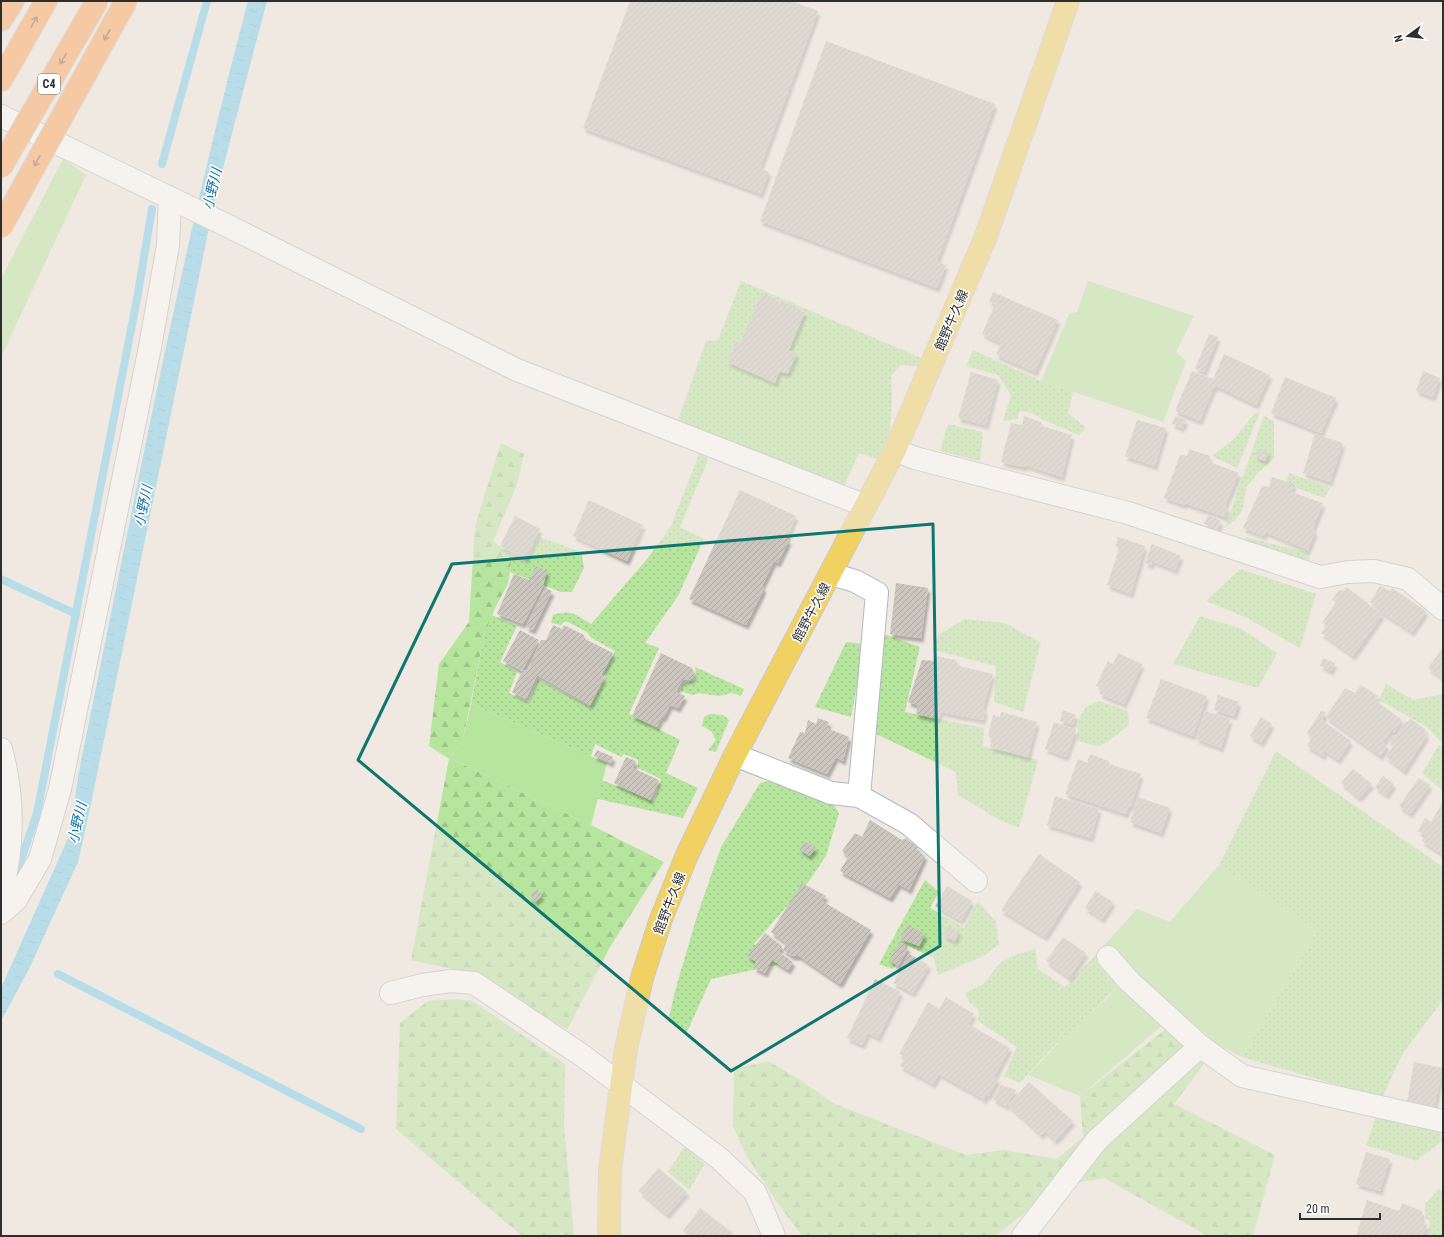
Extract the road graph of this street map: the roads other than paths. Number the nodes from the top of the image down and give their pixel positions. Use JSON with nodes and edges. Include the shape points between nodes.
{"nodes":[{"id":1,"x":13,"y":1,"type":"edge"},
{"id":2,"x":46,"y":1,"type":"edge"},
{"id":3,"x":97,"y":1,"type":"edge"},
{"id":4,"x":126,"y":1,"type":"edge"},
{"id":5,"x":1068,"y":1,"type":"edge"},
{"id":6,"x":1,"y":20,"type":"edge"},
{"id":7,"x":1,"y":80,"type":"edge"},
{"id":8,"x":1,"y":116,"type":"edge"},
{"id":9,"x":1,"y":167,"type":"edge"},
{"id":10,"x":176,"y":201,"type":"junction"},
{"id":11,"x":1,"y":227,"type":"edge"},
{"id":12,"x":895,"y":450,"type":"junction"},
{"id":13,"x":866,"y":506,"type":"junction"},
{"id":14,"x":831,"y":574,"type":"junction"},
{"id":15,"x":1443,"y":609,"type":"edge"},
{"id":16,"x":1,"y":749,"type":"edge"},
{"id":17,"x":735,"y":755,"type":"junction"},
{"id":18,"x":859,"y":796,"type":"junction"},
{"id":19,"x":976,"y":881,"type":"dead end"},
{"id":20,"x":1,"y":894,"type":"edge"},
{"id":21,"x":1,"y":913,"type":"edge"},
{"id":22,"x":1108,"y":957,"type":"dead end"},
{"id":23,"x":391,"y":993,"type":"dead end"},
{"id":24,"x":1200,"y":1046,"type":"junction"},
{"id":25,"x":621,"y":1083,"type":"junction"},
{"id":26,"x":1443,"y":1121,"type":"edge"},
{"id":27,"x":609,"y":1236,"type":"edge"},
{"id":28,"x":774,"y":1236,"type":"edge"},
{"id":29,"x":1023,"y":1236,"type":"edge"}],
"edges":[{"from":1,"to":6,"type":"highway"},
{"from":7,"to":2,"type":"highway","one_way":true},
{"from":3,"to":9,"type":"highway","number":"C4","one_way":true,"bridge":true},
{"from":4,"to":11,"type":"highway","one_way":true,"bridge":true},
{"from":5,"to":12,"type":"main road","name":"館野牛久線","via":[[986,236]]},
{"from":8,"to":10,"type":"street"},
{"from":10,"to":13,"type":"street","via":[[517,370]]},
{"from":10,"to":21,"type":"street","via":[[150,347],[60,789],[40,859],[15,902]]},
{"from":12,"to":13,"type":"main road","name":"館野牛久線"},
{"from":12,"to":15,"type":"street","via":[[921,460],[1128,513],[1320,577],[1374,571],[1408,579]]},
{"from":13,"to":14,"type":"main road","name":"館野牛久線"},
{"from":14,"to":17,"type":"main road","name":"館野牛久線"},
{"from":14,"to":18,"type":"street","via":[[855,581],[878,593]]},
{"from":16,"to":20,"type":"street","via":[[7,771],[11,812],[9,852]]},
{"from":17,"to":18,"type":"street","via":[[831,793]]},
{"from":17,"to":25,"type":"main road","name":"館野牛久線","via":[[687,855],[661,919],[642,978]]},
{"from":18,"to":19,"type":"street","via":[[909,824]]},
{"from":22,"to":24,"type":"street","via":[[1128,980]]},
{"from":23,"to":25,"type":"street","via":[[452,981],[474,983]]},
{"from":24,"to":26,"type":"street","via":[[1242,1076]]},
{"from":24,"to":29,"type":"street","via":[[1097,1140]]},
{"from":25,"to":27,"type":"main road","name":"館野牛久線","via":[[610,1170]]},
{"from":25,"to":28,"type":"street","via":[[719,1158],[755,1192]]}]}
